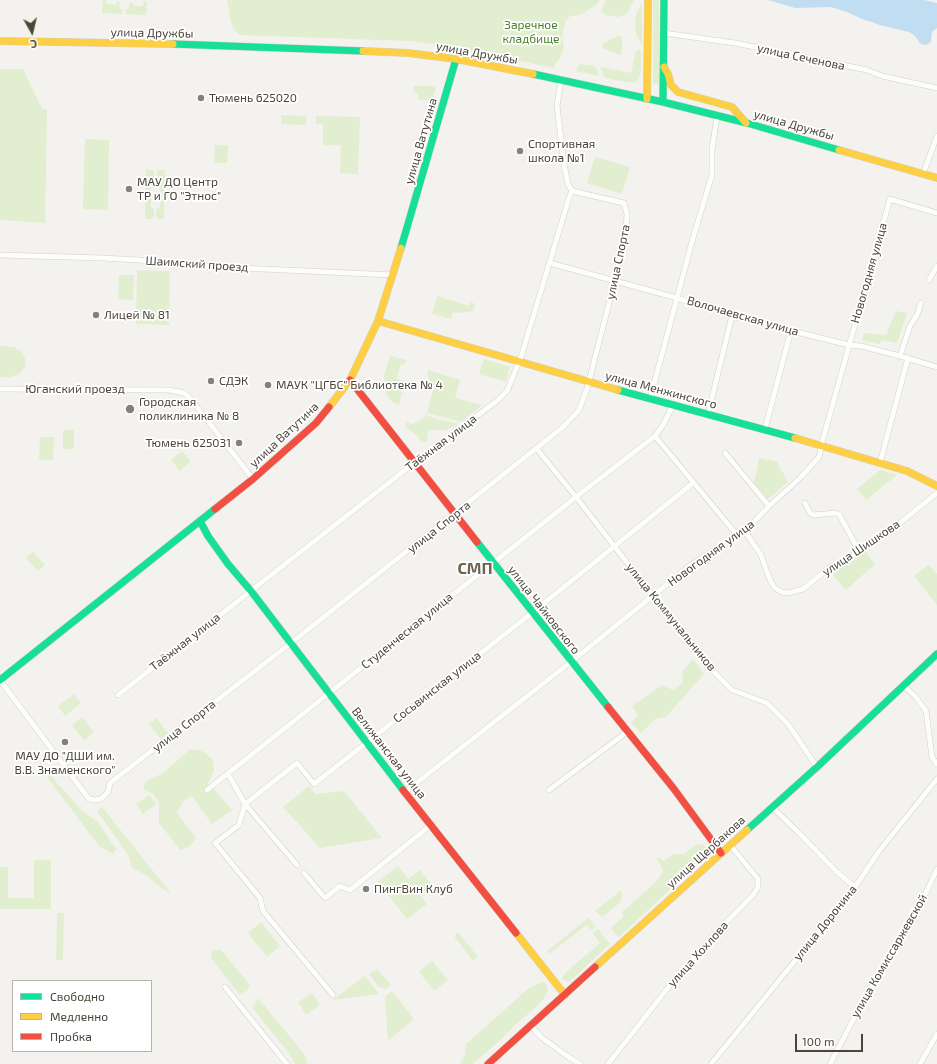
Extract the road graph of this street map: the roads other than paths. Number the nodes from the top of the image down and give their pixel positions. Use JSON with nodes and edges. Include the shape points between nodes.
{"nodes":[{"id":1,"x":648,"y":0,"type":"edge"},
{"id":2,"x":664,"y":0,"type":"edge"},
{"id":3,"x":664,"y":33,"type":"junction"},
{"id":4,"x":0,"y":41,"type":"edge"},
{"id":5,"x":456,"y":59,"type":"junction"},
{"id":6,"x":664,"y":67,"type":"junction"},
{"id":7,"x":561,"y":79,"type":"junction"},
{"id":8,"x":937,"y":88,"type":"edge"},
{"id":9,"x":647,"y":99,"type":"junction"},
{"id":10,"x":663,"y":102,"type":"junction"},
{"id":11,"x":717,"y":116,"type":"junction"},
{"id":12,"x":747,"y":123,"type":"junction"},
{"id":13,"x":937,"y":136,"type":"edge"},
{"id":14,"x":923,"y":174,"type":"junction"},
{"id":15,"x":937,"y":178,"type":"edge"},
{"id":16,"x":572,"y":191,"type":"junction"},
{"id":17,"x":937,"y":213,"type":"edge"},
{"id":18,"x":0,"y":254,"type":"edge"},
{"id":19,"x":550,"y":263,"type":"junction"},
{"id":20,"x":937,"y":266,"type":"edge"},
{"id":21,"x":394,"y":275,"type":"junction"},
{"id":22,"x":615,"y":280,"type":"junction"},
{"id":23,"x":929,"y":280,"type":"dead end"},
{"id":24,"x":677,"y":298,"type":"junction"},
{"id":25,"x":921,"y":303,"type":"dead end"},
{"id":26,"x":732,"y":316,"type":"junction"},
{"id":27,"x":378,"y":321,"type":"junction"},
{"id":28,"x":791,"y":330,"type":"junction"},
{"id":29,"x":849,"y":345,"type":"junction"},
{"id":30,"x":900,"y":356,"type":"junction"},
{"id":31,"x":908,"y":358,"type":"junction"},
{"id":32,"x":519,"y":362,"type":"junction"},
{"id":33,"x":937,"y":367,"type":"edge"},
{"id":34,"x":350,"y":380,"type":"junction"},
{"id":35,"x":589,"y":382,"type":"junction"},
{"id":36,"x":0,"y":389,"type":"edge"},
{"id":37,"x":650,"y":399,"type":"junction"},
{"id":38,"x":673,"y":405,"type":"junction"},
{"id":39,"x":708,"y":414,"type":"junction"},
{"id":40,"x":765,"y":429,"type":"junction"},
{"id":41,"x":655,"y":436,"type":"junction"},
{"id":42,"x":821,"y":446,"type":"junction"},
{"id":43,"x":537,"y":449,"type":"junction"},
{"id":44,"x":725,"y":453,"type":"dead end"},
{"id":45,"x":414,"y":463,"type":"junction"},
{"id":46,"x":880,"y":463,"type":"junction"},
{"id":47,"x":253,"y":479,"type":"junction"},
{"id":48,"x":693,"y":483,"type":"junction"},
{"id":49,"x":937,"y":486,"type":"edge"},
{"id":50,"x":937,"y":493,"type":"edge"},
{"id":51,"x":576,"y":497,"type":"junction"},
{"id":52,"x":805,"y":503,"type":"dead end"},
{"id":53,"x":769,"y":506,"type":"junction"},
{"id":54,"x":454,"y":515,"type":"junction"},
{"id":55,"x":200,"y":521,"type":"junction"},
{"id":56,"x":744,"y":530,"type":"junction"},
{"id":57,"x":737,"y":535,"type":"junction"},
{"id":58,"x":615,"y":546,"type":"junction"},
{"id":59,"x":859,"y":551,"type":"junction"},
{"id":60,"x":493,"y":563,"type":"junction"},
{"id":61,"x":251,"y":591,"type":"junction"},
{"id":62,"x":653,"y":596,"type":"junction"},
{"id":63,"x":532,"y":612,"type":"junction"},
{"id":64,"x":291,"y":643,"type":"junction"},
{"id":65,"x":937,"y":654,"type":"edge"},
{"id":66,"x":571,"y":662,"type":"junction"},
{"id":67,"x":0,"y":680,"type":"edge"},
{"id":68,"x":904,"y":686,"type":"junction"},
{"id":69,"x":329,"y":694,"type":"junction"},
{"id":70,"x":118,"y":695,"type":"dead end"},
{"id":71,"x":627,"y":732,"type":"junction"},
{"id":72,"x":366,"y":743,"type":"junction"},
{"id":73,"x":937,"y":764,"type":"edge"},
{"id":74,"x":817,"y":767,"type":"junction"},
{"id":75,"x":228,"y":774,"type":"junction"},
{"id":76,"x":937,"y":779,"type":"edge"},
{"id":77,"x":207,"y":790,"type":"dead end"},
{"id":78,"x":549,"y":790,"type":"dead end"},
{"id":79,"x":405,"y":792,"type":"junction"},
{"id":80,"x":246,"y":804,"type":"junction"},
{"id":81,"x":772,"y":807,"type":"junction"},
{"id":82,"x":432,"y":825,"type":"junction"},
{"id":83,"x":730,"y":844,"type":"junction"},
{"id":84,"x":721,"y":853,"type":"junction"},
{"id":85,"x":297,"y":865,"type":"dead end"},
{"id":86,"x":937,"y":869,"type":"edge"},
{"id":87,"x":304,"y":873,"type":"dead end"},
{"id":88,"x":855,"y":887,"type":"junction"},
{"id":89,"x":226,"y":987,"type":"dead end"},
{"id":90,"x":333,"y":995,"type":"dead end"},
{"id":91,"x":565,"y":995,"type":"junction"},
{"id":92,"x":531,"y":1026,"type":"junction"},
{"id":93,"x":937,"y":1034,"type":"edge"},
{"id":94,"x":288,"y":1064,"type":"edge"},
{"id":95,"x":488,"y":1064,"type":"edge"},
{"id":96,"x":580,"y":1064,"type":"edge"},
{"id":97,"x":608,"y":1064,"type":"edge"},
{"id":98,"x":711,"y":1064,"type":"edge"},
{"id":99,"x":830,"y":1064,"type":"edge"},
{"id":100,"x":920,"y":1064,"type":"edge"}],
"edges":[{"from":1,"to":9,"type":"main road"},
{"from":2,"to":3,"type":"main road"},
{"from":3,"to":6,"type":"main road"},
{"from":3,"to":8,"type":"street","name":"улица Сеченова","via":[[735,43],[867,70],[882,76]]},
{"from":4,"to":5,"type":"main road","name":"улица Дружбы","via":[[325,49],[408,53]]},
{"from":5,"to":7,"type":"main road","name":"улица Дружбы"},
{"from":5,"to":21,"type":"main road","name":"улица Ватутина"},
{"from":6,"to":10,"type":"main road"},
{"from":6,"to":12,"type":"main road","via":[[671,85],[678,92],[732,107]]},
{"from":7,"to":9,"type":"main road","name":"улица Дружбы"},
{"from":7,"to":16,"type":"street","via":[[557,106],[564,164]]},
{"from":9,"to":10,"type":"main road","name":"улица Дружбы"},
{"from":10,"to":11,"type":"main road","name":"улица Дружбы"},
{"from":11,"to":12,"type":"main road","name":"улица Дружбы"},
{"from":11,"to":24,"type":"street","via":[[712,150],[712,175]]},
{"from":12,"to":14,"type":"main road","name":"улица Дружбы"},
{"from":13,"to":14,"type":"street"},
{"from":14,"to":15,"type":"main road","name":"улица Дружбы"},
{"from":16,"to":19,"type":"street","name":"Таёжная улица"},
{"from":16,"to":22,"type":"street","name":"улица Спорта","via":[[624,204],[627,214],[626,231]]},
{"from":17,"to":29,"type":"street","name":"Новогодняя улица","via":[[890,199]]},
{"from":18,"to":21,"type":"street","name":"Шаимский проезд"},
{"from":19,"to":22,"type":"street","name":"Волочаевская улица"},
{"from":19,"to":32,"type":"street","name":"Таёжная улица"},
{"from":20,"to":23,"type":"street"},
{"from":21,"to":27,"type":"main road","name":"улица Ватутина"},
{"from":22,"to":24,"type":"street","name":"Волочаевская улица"},
{"from":22,"to":35,"type":"street","name":"улица Спорта"},
{"from":24,"to":26,"type":"street","name":"Волочаевская улица"},
{"from":24,"to":37,"type":"street"},
{"from":25,"to":30,"type":"street"},
{"from":26,"to":28,"type":"street","name":"Волочаевская улица"},
{"from":26,"to":39,"type":"street"},
{"from":27,"to":32,"type":"main road","name":"улица Менжинского"},
{"from":27,"to":34,"type":"main road","name":"улица Ватутина"},
{"from":28,"to":29,"type":"street","name":"Волочаевская улица"},
{"from":28,"to":40,"type":"street"},
{"from":29,"to":30,"type":"street","name":"Волочаевская улица"},
{"from":29,"to":42,"type":"street","name":"Новогодняя улица"},
{"from":30,"to":31,"type":"street","name":"Волочаевская улица"},
{"from":31,"to":33,"type":"street","name":"Волочаевская улица"},
{"from":31,"to":46,"type":"street"},
{"from":32,"to":35,"type":"main road","name":"улица Менжинского"},
{"from":32,"to":45,"type":"street","name":"Таёжная улица","via":[[507,390],[498,400]]},
{"from":34,"to":45,"type":"main road","name":"улица Чайковского"},
{"from":34,"to":47,"type":"main road","name":"улица Ватутина","via":[[316,423]]},
{"from":35,"to":37,"type":"main road","name":"улица Менжинского"},
{"from":35,"to":43,"type":"street","name":"улица Спорта","via":[[574,416]]},
{"from":36,"to":47,"type":"street","name":"Юганский проезд","via":[[182,392],[190,398]]},
{"from":37,"to":38,"type":"main road","name":"улица Менжинского"},
{"from":38,"to":39,"type":"main road","name":"улица Менжинского"},
{"from":38,"to":41,"type":"street","name":"Студенческая улица"},
{"from":39,"to":40,"type":"main road","name":"улица Менжинского"},
{"from":40,"to":42,"type":"main road","name":"улица Менжинского"},
{"from":41,"to":48,"type":"street"},
{"from":41,"to":51,"type":"street","name":"Студенческая улица"},
{"from":42,"to":46,"type":"main road","name":"улица Менжинского"},
{"from":42,"to":53,"type":"street","name":"Новогодняя улица","via":[[819,457]]},
{"from":43,"to":51,"type":"street","name":"улица Коммунальников"},
{"from":43,"to":54,"type":"street","name":"улица Спорта"},
{"from":44,"to":53,"type":"street"},
{"from":45,"to":54,"type":"main road","name":"улица Чайковского"},
{"from":45,"to":61,"type":"street","name":"Таёжная улица"},
{"from":46,"to":49,"type":"main road","name":"улица Менжинского","via":[[907,471]]},
{"from":47,"to":55,"type":"main road","name":"улица Ватутина"},
{"from":48,"to":57,"type":"street"},
{"from":48,"to":58,"type":"street","name":"Сосьвинская улица"},
{"from":50,"to":59,"type":"street","name":"улица Шишкова","via":[[886,534]]},
{"from":51,"to":58,"type":"street","name":"улица Коммунальников"},
{"from":51,"to":60,"type":"street","name":"Студенческая улица"},
{"from":52,"to":59,"type":"street","via":[[813,515],[839,514]]},
{"from":53,"to":56,"type":"street","name":"Новогодняя улица"},
{"from":54,"to":60,"type":"main road","name":"улица Чайковского"},
{"from":54,"to":64,"type":"street","name":"улица Спорта"},
{"from":55,"to":61,"type":"main road","name":"Велижанская улица","via":[[228,564]]},
{"from":55,"to":67,"type":"main road","name":"улица Ватутина"},
{"from":56,"to":57,"type":"street","name":"Новогодняя улица"},
{"from":56,"to":59,"type":"street","name":"улица Шишкова","via":[[761,555],[774,587],[781,592],[788,593],[803,588],[829,568]]},
{"from":57,"to":62,"type":"street","name":"Новогодняя улица","via":[[691,565]]},
{"from":58,"to":62,"type":"street","name":"улица Коммунальников"},
{"from":58,"to":63,"type":"street","name":"Сосьвинская улица"},
{"from":60,"to":63,"type":"main road","name":"улица Чайковского"},
{"from":60,"to":69,"type":"street","name":"Студенческая улица"},
{"from":61,"to":64,"type":"main road","name":"Велижанская улица"},
{"from":61,"to":70,"type":"street","name":"Таёжная улица"},
{"from":62,"to":66,"type":"street","name":"Новогодняя улица"},
{"from":62,"to":74,"type":"street","name":"улица Коммунальников","via":[[706,664],[732,690],[767,703],[784,720]]},
{"from":63,"to":66,"type":"main road","name":"улица Чайковского"},
{"from":63,"to":72,"type":"street","name":"Сосьвинская улица"},
{"from":64,"to":67,"type":"street","name":"улица Спорта","via":[[110,783],[104,797],[98,800],[89,799]]},
{"from":64,"to":69,"type":"main road","name":"Велижанская улица"},
{"from":65,"to":68,"type":"main road","name":"улица Щербакова"},
{"from":66,"to":71,"type":"main road","name":"улица Чайковского"},
{"from":66,"to":79,"type":"street","name":"Новогодняя улица"},
{"from":68,"to":73,"type":"street","via":[[926,711],[932,757]]},
{"from":68,"to":74,"type":"main road","name":"улица Щербакова"},
{"from":69,"to":72,"type":"main road","name":"Велижанская улица"},
{"from":69,"to":75,"type":"street","name":"Студенческая улица"},
{"from":71,"to":78,"type":"street"},
{"from":71,"to":84,"type":"main road","name":"улица Чайковского","via":[[683,800]]},
{"from":72,"to":79,"type":"main road","name":"Велижанская улица"},
{"from":72,"to":80,"type":"street","name":"Сосьвинская улица","via":[[314,784],[297,763]]},
{"from":74,"to":81,"type":"main road","name":"улица Щербакова"},
{"from":75,"to":77,"type":"street","name":"Студенческая улица"},
{"from":75,"to":80,"type":"street"},
{"from":76,"to":88,"type":"street","name":"улица Доронина","via":[[879,852]]},
{"from":79,"to":82,"type":"main road","name":"Велижанская улица"},
{"from":80,"to":85,"type":"street"},
{"from":80,"to":90,"type":"street","via":[[239,825],[216,842],[260,898],[263,911]]},
{"from":81,"to":83,"type":"main road","name":"улица Щербакова"},
{"from":81,"to":88,"type":"street"},
{"from":82,"to":87,"type":"street","via":[[350,890],[340,886],[325,898]]},
{"from":82,"to":91,"type":"main road","name":"Велижанская улица"},
{"from":83,"to":84,"type":"main road","name":"улица Щербакова"},
{"from":83,"to":97,"type":"street","name":"улица Хохлова","via":[[758,878],[758,887],[671,984]]},
{"from":84,"to":91,"type":"main road","name":"улица Щербакова"},
{"from":86,"to":99,"type":"street","name":"улица Комиссаржевской","via":[[915,916],[861,1006]]},
{"from":88,"to":98,"type":"street","name":"улица Доронина"},
{"from":89,"to":94,"type":"street"},
{"from":91,"to":92,"type":"main road","name":"улица Щербакова"},
{"from":92,"to":95,"type":"main road","name":"улица Щербакова"},
{"from":92,"to":96,"type":"street","via":[[541,1037]]},
{"from":93,"to":100,"type":"street"}]}
